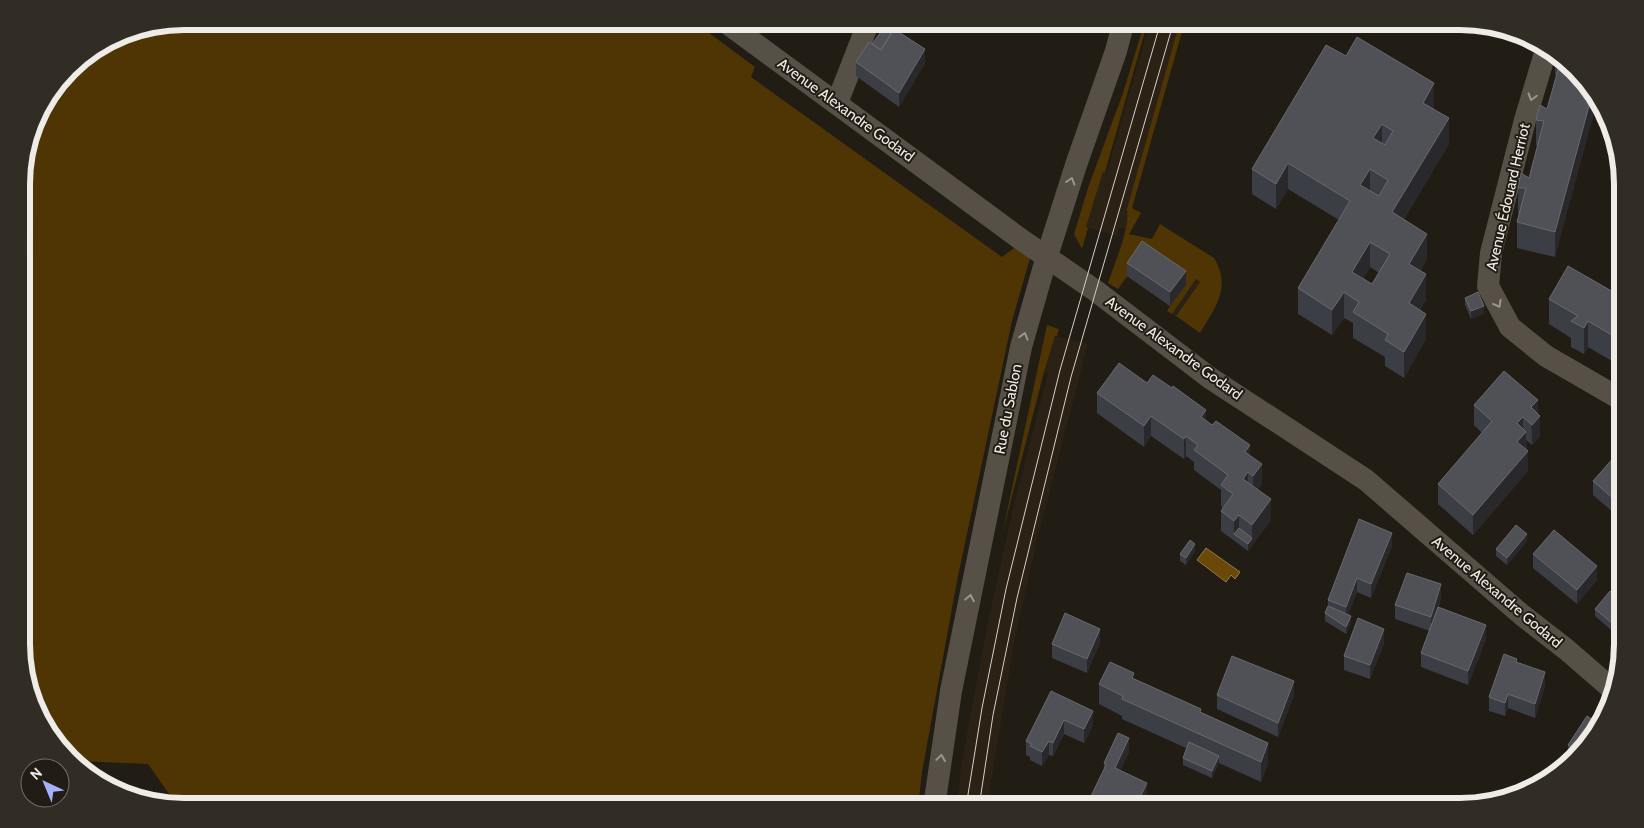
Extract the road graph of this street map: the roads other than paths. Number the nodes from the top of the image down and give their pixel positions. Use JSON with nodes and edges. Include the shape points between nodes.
{"nodes":[{"id":1,"x":736,"y":30,"type":"edge"},
{"id":2,"x":865,"y":30,"type":"edge"},
{"id":3,"x":1121,"y":30,"type":"edge"},
{"id":4,"x":1544,"y":55,"type":"edge"},
{"id":5,"x":837,"y":103,"type":"junction"},
{"id":6,"x":1047,"y":256,"type":"junction"},
{"id":7,"x":1614,"y":395,"type":"edge"},
{"id":8,"x":1608,"y":686,"type":"edge"},
{"id":9,"x":935,"y":798,"type":"edge"}],
"edges":[{"from":1,"to":5,"type":"street","name":"Avenue Alexandre Godard"},
{"from":2,"to":5,"type":"street"},
{"from":6,"to":3,"type":"street","name":"Rue du Sablon","one_way":true},
{"from":4,"to":7,"type":"street","name":"Avenue Édouard Herriot","one_way":true,"via":[[1491,253],[1488,286],[1510,327],[1546,356]]},
{"from":5,"to":6,"type":"street","name":"Avenue Alexandre Godard"},
{"from":6,"to":8,"type":"street","name":"Avenue Alexandre Godard","via":[[1210,378],[1366,480]]},
{"from":9,"to":6,"type":"street","name":"Rue du Sablon","one_way":true,"via":[[951,691],[1021,347]]}]}
